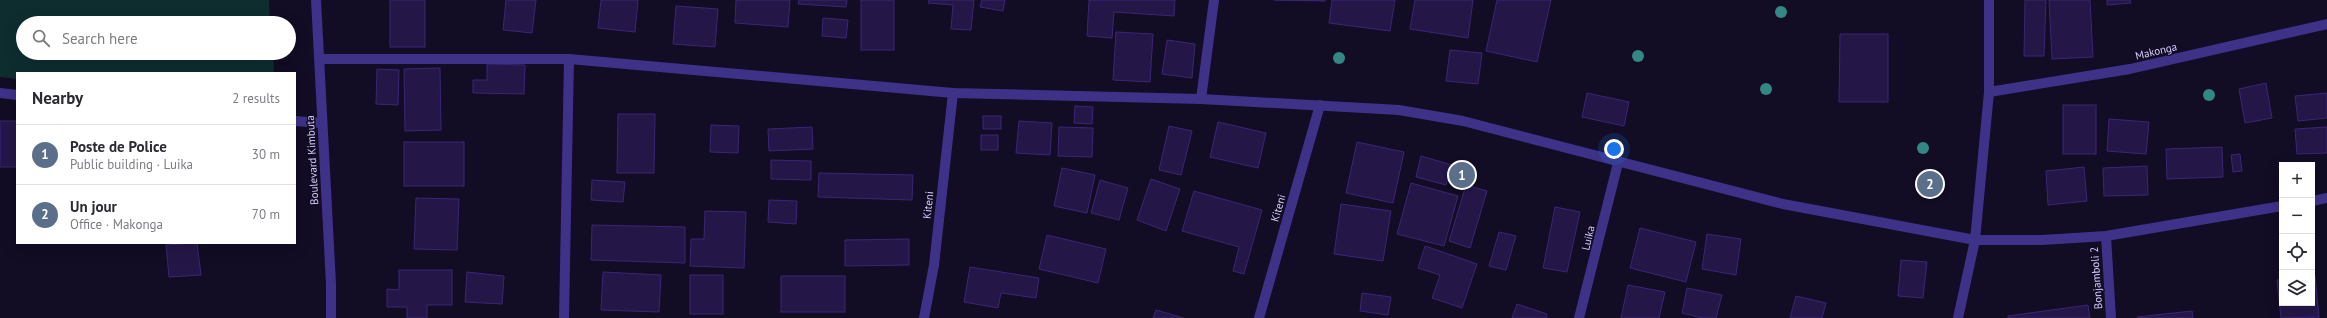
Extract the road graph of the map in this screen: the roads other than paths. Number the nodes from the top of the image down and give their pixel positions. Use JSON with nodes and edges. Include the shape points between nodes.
{"nodes":[{"id":1,"x":316,"y":0,"type":"edge"},
{"id":2,"x":1214,"y":0,"type":"edge"},
{"id":3,"x":1989,"y":0,"type":"edge"},
{"id":4,"x":2327,"y":24,"type":"edge"},
{"id":5,"x":320,"y":59,"type":"junction"},
{"id":6,"x":569,"y":59,"type":"junction"},
{"id":7,"x":1989,"y":92,"type":"junction"},
{"id":8,"x":0,"y":93,"type":"edge"},
{"id":9,"x":953,"y":93,"type":"junction"},
{"id":10,"x":16,"y":95,"type":"edge"},
{"id":11,"x":1201,"y":99,"type":"junction"},
{"id":12,"x":1320,"y":106,"type":"junction"},
{"id":13,"x":296,"y":121,"type":"edge"},
{"id":14,"x":322,"y":124,"type":"junction"},
{"id":15,"x":1618,"y":163,"type":"junction"},
{"id":16,"x":2327,"y":198,"type":"edge"},
{"id":17,"x":2315,"y":200,"type":"edge"},
{"id":18,"x":2279,"y":207,"type":"edge"},
{"id":19,"x":2106,"y":236,"type":"junction"},
{"id":20,"x":1975,"y":240,"type":"junction"},
{"id":21,"x":331,"y":318,"type":"edge"},
{"id":22,"x":564,"y":318,"type":"edge"},
{"id":23,"x":924,"y":318,"type":"edge"},
{"id":24,"x":1259,"y":318,"type":"edge"},
{"id":25,"x":1579,"y":318,"type":"edge"},
{"id":26,"x":1958,"y":318,"type":"edge"},
{"id":27,"x":2111,"y":318,"type":"edge"}],
"edges":[{"from":1,"to":5,"type":"street","name":"Boulevard Kimbuta"},
{"from":2,"to":11,"type":"street"},
{"from":3,"to":7,"type":"street"},
{"from":4,"to":7,"type":"street","name":"Makonga","via":[[2130,69]]},
{"from":5,"to":6,"type":"street"},
{"from":5,"to":14,"type":"street","name":"Boulevard Kimbuta"},
{"from":6,"to":9,"type":"street"},
{"from":6,"to":22,"type":"street"},
{"from":7,"to":20,"type":"street"},
{"from":8,"to":10,"type":"street"},
{"from":9,"to":11,"type":"street"},
{"from":9,"to":23,"type":"street","name":"Kiteni","via":[[934,265]]},
{"from":11,"to":12,"type":"street"},
{"from":12,"to":15,"type":"street","via":[[1399,110],[1463,121]]},
{"from":12,"to":24,"type":"street","name":"Kiteni"},
{"from":13,"to":14,"type":"street"},
{"from":14,"to":21,"type":"street","name":"Boulevard Kimbuta"},
{"from":15,"to":20,"type":"street","via":[[1783,204]]},
{"from":15,"to":25,"type":"street","name":"Luika"},
{"from":16,"to":17,"type":"street"},
{"from":18,"to":19,"type":"street"},
{"from":19,"to":20,"type":"street","via":[[2042,240]]},
{"from":19,"to":27,"type":"street","name":"Bonjamboli 2"},
{"from":20,"to":26,"type":"street"}]}
